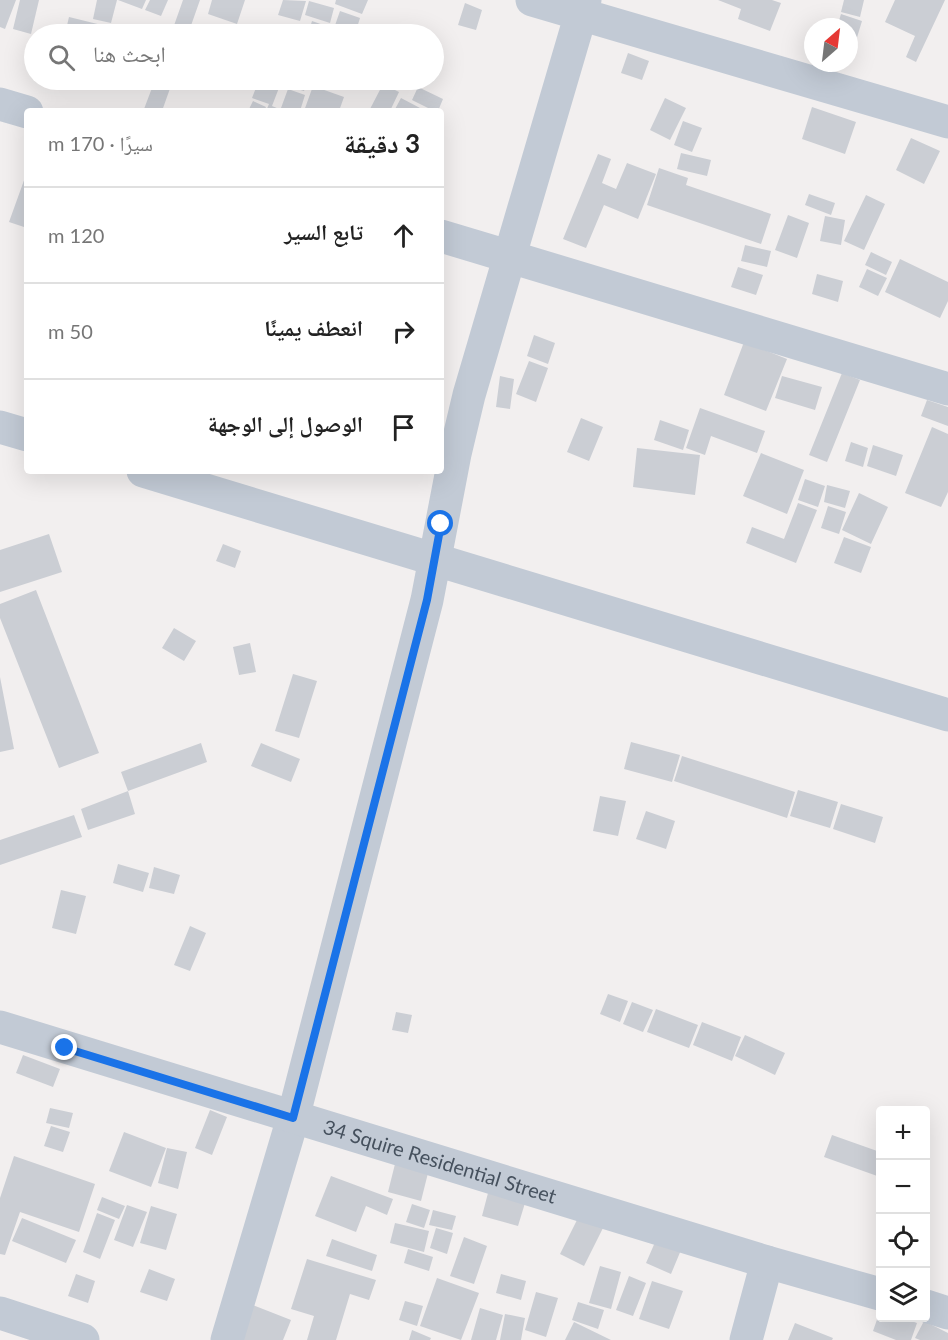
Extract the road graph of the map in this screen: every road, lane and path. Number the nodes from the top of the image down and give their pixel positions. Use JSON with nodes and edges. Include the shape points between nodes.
{"nodes":[{"id":1,"x":532,"y":0,"type":"edge"},
{"id":2,"x":583,"y":8,"type":"edge"},
{"id":3,"x":0,"y":104,"type":"edge"},
{"id":4,"x":24,"y":111,"type":"edge"},
{"id":5,"x":948,"y":122,"type":"edge"},
{"id":6,"x":444,"y":237,"type":"edge"},
{"id":7,"x":511,"y":257,"type":"junction"},
{"id":8,"x":948,"y":389,"type":"edge"},
{"id":9,"x":0,"y":427,"type":"edge"},
{"id":10,"x":24,"y":434,"type":"edge"},
{"id":11,"x":153,"y":474,"type":"edge"},
{"id":12,"x":436,"y":560,"type":"junction"},
{"id":13,"x":948,"y":715,"type":"edge"},
{"id":14,"x":0,"y":1027,"type":"edge"},
{"id":15,"x":293,"y":1118,"type":"junction"},
{"id":16,"x":766,"y":1262,"type":"junction"},
{"id":17,"x":876,"y":1293,"type":"edge"},
{"id":18,"x":930,"y":1307,"type":"edge"},
{"id":19,"x":0,"y":1313,"type":"edge"},
{"id":20,"x":948,"y":1313,"type":"edge"},
{"id":21,"x":83,"y":1340,"type":"edge"},
{"id":22,"x":227,"y":1340,"type":"edge"},
{"id":23,"x":746,"y":1340,"type":"edge"}],
"edges":[{"from":1,"to":2,"type":"street"},
{"from":2,"to":5,"type":"street"},
{"from":2,"to":7,"type":"street"},
{"from":3,"to":4,"type":"street"},
{"from":6,"to":7,"type":"street"},
{"from":7,"to":8,"type":"street"},
{"from":7,"to":12,"type":"street","via":[[469,395]]},
{"from":9,"to":10,"type":"street"},
{"from":11,"to":12,"type":"street"},
{"from":12,"to":13,"type":"street"},
{"from":12,"to":15,"type":"street"},
{"from":14,"to":15,"type":"street","name":"34 Squire Residential Street"},
{"from":15,"to":16,"type":"street","name":"34 Squire Residential Street"},
{"from":15,"to":22,"type":"street"},
{"from":16,"to":17,"type":"street","name":"34 Squire Residential Street"},
{"from":16,"to":23,"type":"street"},
{"from":18,"to":20,"type":"street"},
{"from":19,"to":21,"type":"street"}]}
